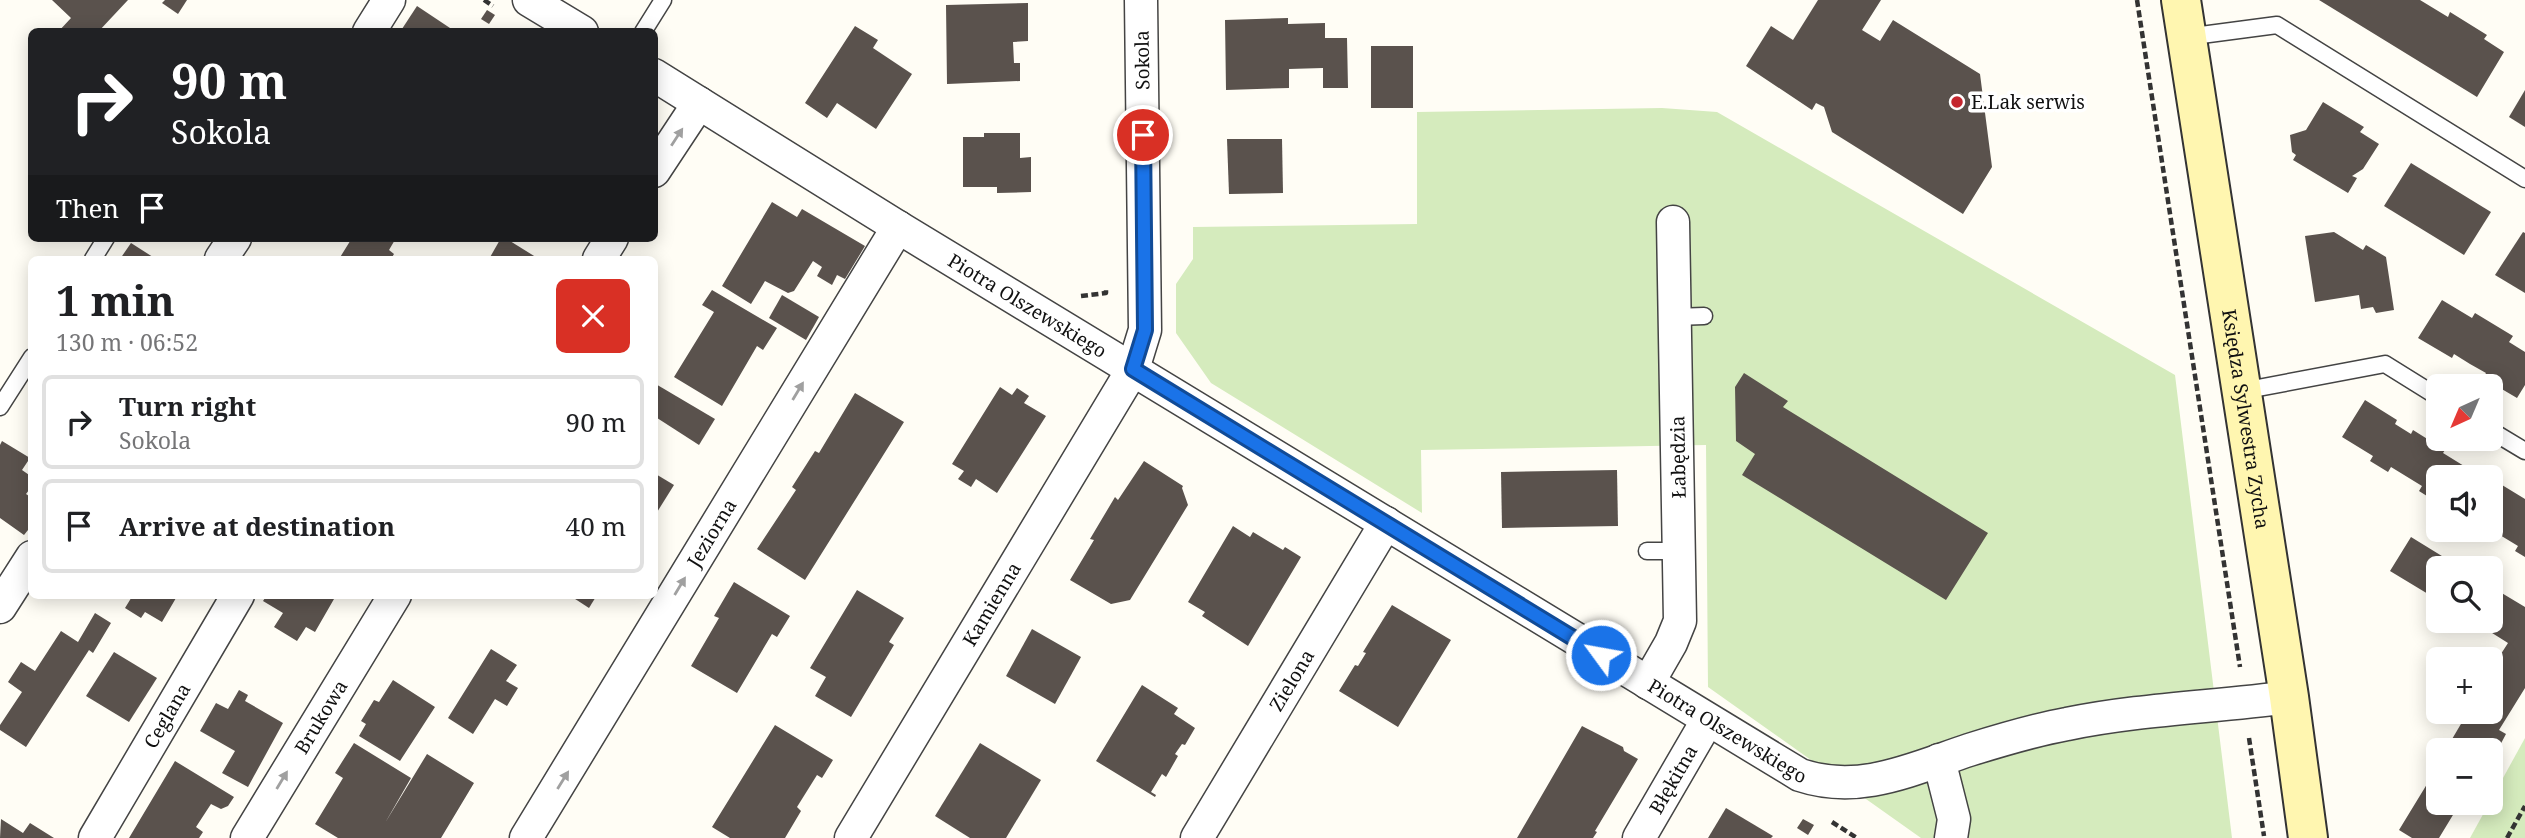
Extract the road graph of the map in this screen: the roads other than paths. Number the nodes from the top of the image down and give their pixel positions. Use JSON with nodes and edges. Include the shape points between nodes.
{"nodes":[{"id":1,"x":389,"y":0,"type":"edge"},
{"id":2,"x":529,"y":0,"type":"edge"},
{"id":3,"x":663,"y":0,"type":"edge"},
{"id":4,"x":1141,"y":0,"type":"edge"},
{"id":5,"x":2181,"y":0,"type":"edge"},
{"id":6,"x":372,"y":28,"type":"edge"},
{"id":7,"x":575,"y":28,"type":"edge"},
{"id":8,"x":646,"y":28,"type":"edge"},
{"id":9,"x":2186,"y":37,"type":"junction"},
{"id":10,"x":658,"y":77,"type":"edge"},
{"id":11,"x":699,"y":103,"type":"junction"},
{"id":12,"x":658,"y":165,"type":"edge"},
{"id":13,"x":2525,"y":179,"type":"edge"},
{"id":14,"x":1673,"y":222,"type":"dead end"},
{"id":15,"x":898,"y":227,"type":"junction"},
{"id":16,"x":28,"y":363,"type":"edge"},
{"id":17,"x":1133,"y":369,"type":"junction"},
{"id":18,"x":2426,"y":390,"type":"edge"},
{"id":19,"x":2241,"y":391,"type":"junction"},
{"id":20,"x":0,"y":408,"type":"edge"},
{"id":21,"x":2503,"y":438,"type":"edge"},
{"id":22,"x":2525,"y":451,"type":"edge"},
{"id":23,"x":1386,"y":523,"type":"junction"},
{"id":24,"x":1647,"y":551,"type":"dead end"},
{"id":25,"x":1680,"y":551,"type":"junction"},
{"id":26,"x":28,"y":563,"type":"edge"},
{"id":27,"x":236,"y":599,"type":"edge"},
{"id":28,"x":393,"y":599,"type":"edge"},
{"id":29,"x":0,"y":607,"type":"edge"},
{"id":30,"x":1648,"y":683,"type":"junction"},
{"id":31,"x":2288,"y":697,"type":"junction"},
{"id":32,"x":1707,"y":720,"type":"junction"},
{"id":33,"x":1939,"y":760,"type":"junction"},
{"id":34,"x":95,"y":838,"type":"edge"},
{"id":35,"x":247,"y":838,"type":"edge"},
{"id":36,"x":526,"y":838,"type":"edge"},
{"id":37,"x":851,"y":838,"type":"edge"},
{"id":38,"x":1197,"y":838,"type":"edge"},
{"id":39,"x":1639,"y":838,"type":"edge"},
{"id":40,"x":1951,"y":838,"type":"edge"},
{"id":41,"x":2308,"y":838,"type":"edge"}],
"edges":[{"from":1,"to":6,"type":"street"},
{"from":2,"to":7,"type":"street"},
{"from":3,"to":8,"type":"lane"},
{"from":4,"to":17,"type":"street","name":"Sokola","via":[[1145,330]]},
{"from":5,"to":9,"type":"street","name":"Księdza Sylwestra Zycha"},
{"from":9,"to":13,"type":"lane","via":[[2277,25]]},
{"from":9,"to":19,"type":"street","name":"Księdza Sylwestra Zycha"},
{"from":10,"to":11,"type":"street","name":"Piotra Olszewskiego"},
{"from":12,"to":11,"type":"street","one_way":true},
{"from":11,"to":15,"type":"street","name":"Piotra Olszewskiego"},
{"from":14,"to":25,"type":"street","name":"Łabędzia","via":[[1689,316]]},
{"from":15,"to":17,"type":"street","name":"Piotra Olszewskiego"},
{"from":36,"to":15,"type":"street","name":"Jeziorna","one_way":true},
{"from":16,"to":20,"type":"lane"},
{"from":17,"to":23,"type":"street","name":"Piotra Olszewskiego"},
{"from":17,"to":37,"type":"street","name":"Kamienna"},
{"from":18,"to":19,"type":"lane","via":[[2385,365]]},
{"from":19,"to":31,"type":"street","name":"Księdza Sylwestra Zycha"},
{"from":21,"to":22,"type":"lane"},
{"from":23,"to":30,"type":"street","name":"Piotra Olszewskiego"},
{"from":23,"to":38,"type":"street","name":"Zielona"},
{"from":24,"to":25,"type":"lane"},
{"from":25,"to":30,"type":"street","name":"Łabędzia","via":[[1680,621]]},
{"from":26,"to":29,"type":"street"},
{"from":27,"to":34,"type":"street","name":"Ceglana"},
{"from":35,"to":28,"type":"street","name":"Brukowa","one_way":true},
{"from":30,"to":32,"type":"street","name":"Piotra Olszewskiego"},
{"from":31,"to":33,"type":"street","name":"Piotra Olszewskiego","via":[[2065,724]]},
{"from":31,"to":41,"type":"street","name":"Księdza Sylwestra Zycha"},
{"from":32,"to":33,"type":"street","name":"Piotra Olszewskiego","via":[[1800,775],[1821,782],[1874,781]]},
{"from":32,"to":39,"type":"street","name":"Błękitna"},
{"from":33,"to":40,"type":"street","via":[[1954,820]]}]}
